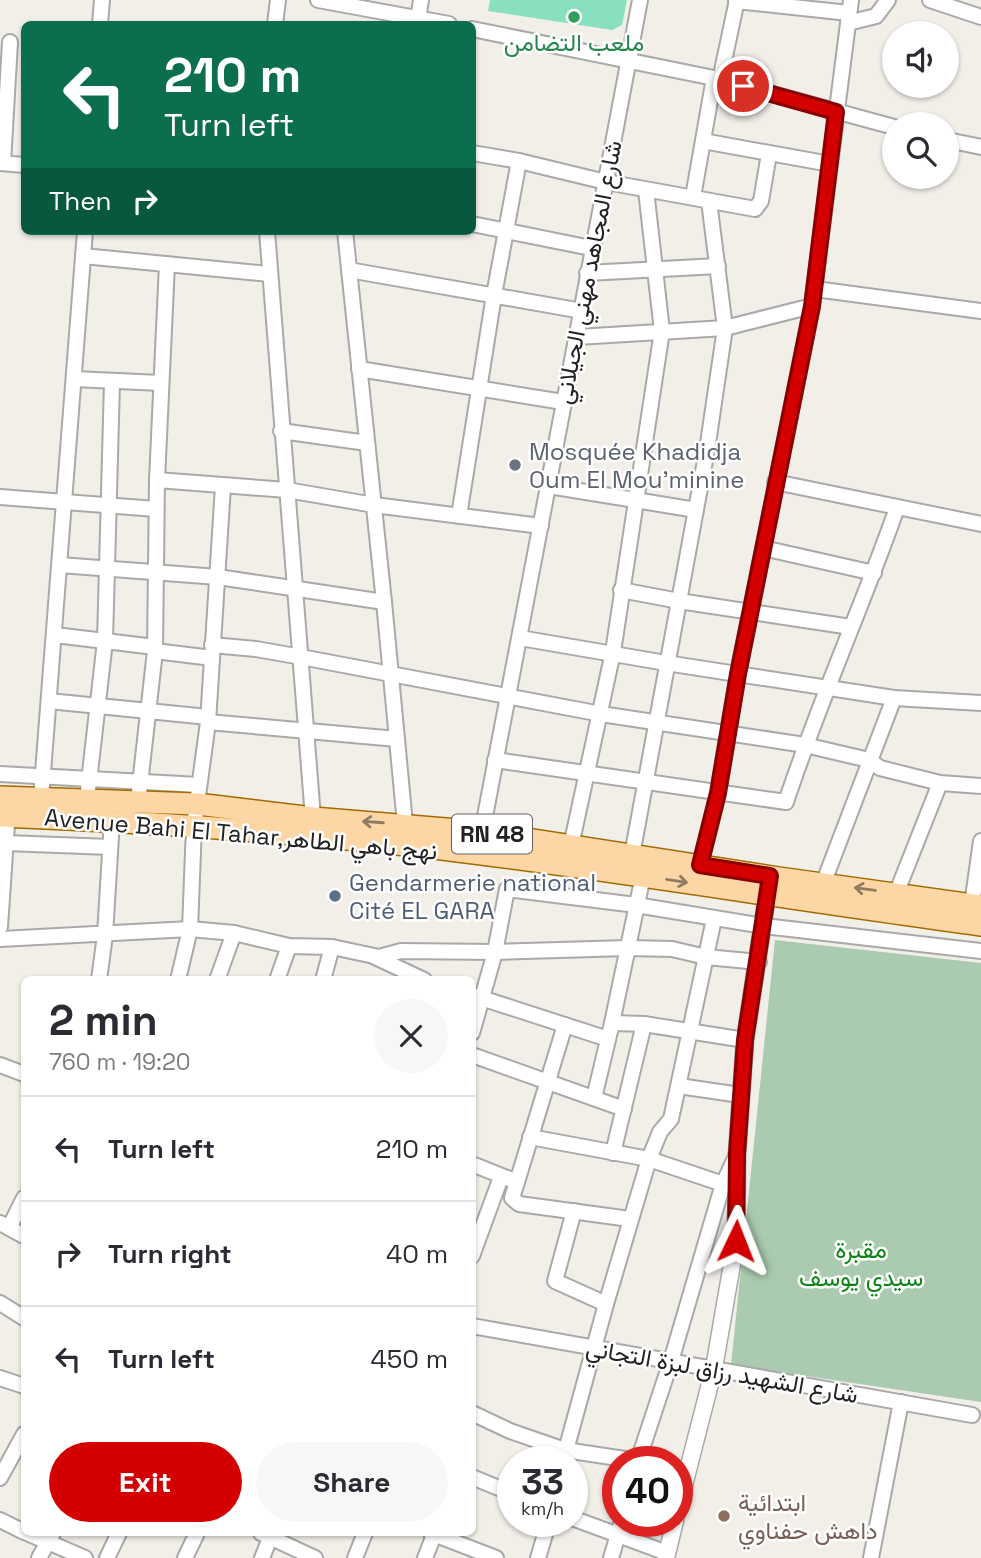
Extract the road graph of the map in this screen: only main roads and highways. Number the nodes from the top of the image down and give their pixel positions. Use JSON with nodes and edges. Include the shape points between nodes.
{"nodes":[{"id":1,"x":4,"y":807,"type":"edge"},
{"id":2,"x":769,"y":886,"type":"junction"},
{"id":3,"x":976,"y":915,"type":"edge"}],
"edges":[{"from":1,"to":2,"type":"main road","name":"Avenue Bahi El Tahar,نهج باهي الطاهر","number":"RN 48","one_way":true},
{"from":2,"to":1,"type":"main road","name":"Avenue Bahi El Tahar,نهج باهي الطاهر","number":"RN 48","one_way":true,"via":[[700,865],[482,832],[313,818],[198,795],[88,789]]},
{"from":2,"to":3,"type":"main road","name":"Avenue Bahi El Tahar,نهج باهي الطاهر","number":"RN 48"},
{"from":3,"to":2,"type":"main road","name":"Avenue Bahi El Tahar,نهج باهي الطاهر","number":"RN 48","one_way":true,"via":[[896,894],[823,884]]}]}
